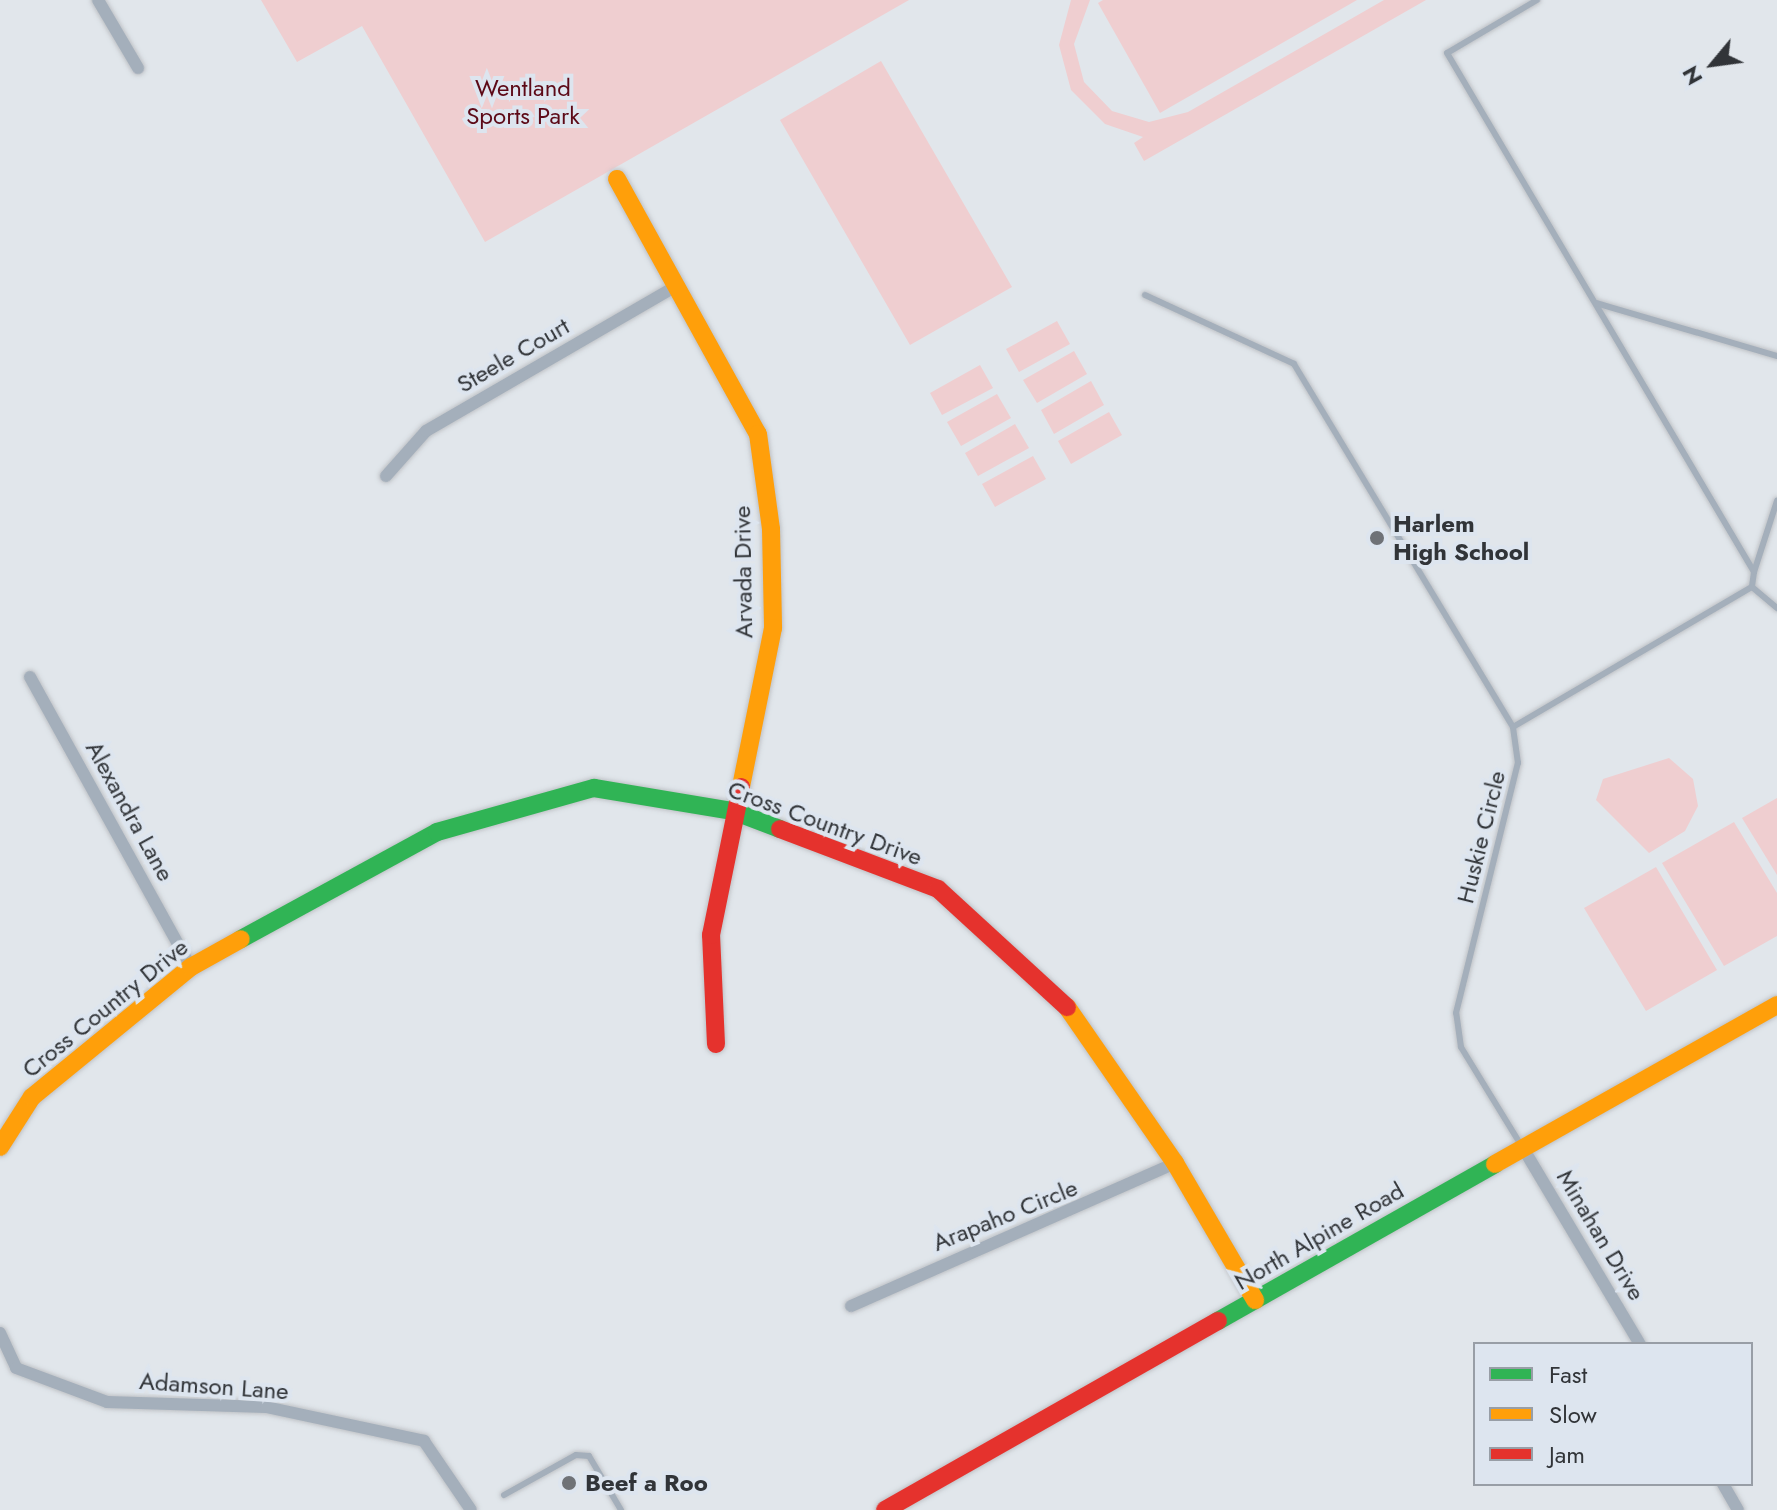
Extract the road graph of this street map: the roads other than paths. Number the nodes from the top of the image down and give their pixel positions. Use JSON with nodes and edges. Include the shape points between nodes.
{"nodes":[{"id":1,"x":98,"y":0,"type":"edge"},
{"id":2,"x":1537,"y":0,"type":"edge"},
{"id":3,"x":138,"y":68,"type":"dead end"},
{"id":4,"x":617,"y":179,"type":"dead end"},
{"id":5,"x":674,"y":287,"type":"junction"},
{"id":6,"x":1145,"y":295,"type":"dead end"},
{"id":7,"x":1596,"y":303,"type":"junction"},
{"id":8,"x":1777,"y":356,"type":"edge"},
{"id":9,"x":386,"y":476,"type":"dead end"},
{"id":10,"x":1777,"y":501,"type":"edge"},
{"id":11,"x":1754,"y":572,"type":"junction"},
{"id":12,"x":1752,"y":587,"type":"junction"},
{"id":13,"x":1777,"y":608,"type":"edge"},
{"id":14,"x":30,"y":677,"type":"dead end"},
{"id":15,"x":1513,"y":727,"type":"junction"},
{"id":16,"x":733,"y":811,"type":"junction"},
{"id":17,"x":191,"y":967,"type":"junction"},
{"id":18,"x":1777,"y":1005,"type":"edge"},
{"id":19,"x":716,"y":1044,"type":"dead end"},
{"id":20,"x":0,"y":1147,"type":"edge"},
{"id":21,"x":1523,"y":1148,"type":"junction"},
{"id":22,"x":1175,"y":1163,"type":"junction"},
{"id":23,"x":1255,"y":1300,"type":"junction"},
{"id":24,"x":851,"y":1306,"type":"dead end"},
{"id":25,"x":0,"y":1333,"type":"edge"},
{"id":26,"x":1639,"y":1342,"type":"edge"},
{"id":27,"x":1724,"y":1486,"type":"edge"},
{"id":28,"x":504,"y":1495,"type":"dead end"},
{"id":29,"x":471,"y":1510,"type":"edge"},
{"id":30,"x":621,"y":1510,"type":"edge"},
{"id":31,"x":885,"y":1510,"type":"edge"},
{"id":32,"x":1738,"y":1510,"type":"edge"}],
"edges":[{"from":1,"to":3,"type":"street"},
{"from":2,"to":7,"type":"lane","via":[[1447,53]]},
{"from":4,"to":5,"type":"street","name":"Arvada Drive"},
{"from":5,"to":9,"type":"street","name":"Steele Court","via":[[426,431]]},
{"from":5,"to":16,"type":"street","name":"Arvada Drive","via":[[758,434],[771,529],[773,628]]},
{"from":6,"to":15,"type":"lane","via":[[1294,364]]},
{"from":7,"to":8,"type":"lane"},
{"from":7,"to":11,"type":"lane"},
{"from":10,"to":11,"type":"lane"},
{"from":11,"to":12,"type":"lane"},
{"from":12,"to":13,"type":"lane"},
{"from":12,"to":15,"type":"lane"},
{"from":14,"to":17,"type":"street","name":"Alexandra Lane"},
{"from":15,"to":21,"type":"lane","name":"Huskie Circle","via":[[1518,763],[1456,1013],[1461,1047]]},
{"from":16,"to":17,"type":"street","name":"Cross Country Drive","via":[[594,788],[437,832]]},
{"from":16,"to":19,"type":"street","name":"Arvada Drive","via":[[711,935]]},
{"from":16,"to":22,"type":"street","name":"Cross Country Drive","via":[[938,889],[1064,1003]]},
{"from":17,"to":20,"type":"street","name":"Cross Country Drive","via":[[32,1097]]},
{"from":18,"to":21,"type":"street","name":"North Alpine Road"},
{"from":21,"to":23,"type":"street","name":"North Alpine Road"},
{"from":21,"to":26,"type":"street","name":"Minahan Drive"},
{"from":22,"to":23,"type":"street","name":"Cross Country Drive"},
{"from":22,"to":24,"type":"street","name":"Arapaho Circle"},
{"from":23,"to":31,"type":"street","name":"North Alpine Road"},
{"from":25,"to":29,"type":"street","name":"Adamson Lane","via":[[16,1368],[107,1402],[266,1407],[424,1441]]},
{"from":27,"to":32,"type":"street"},
{"from":28,"to":30,"type":"lane","via":[[576,1455],[589,1456]]}]}
